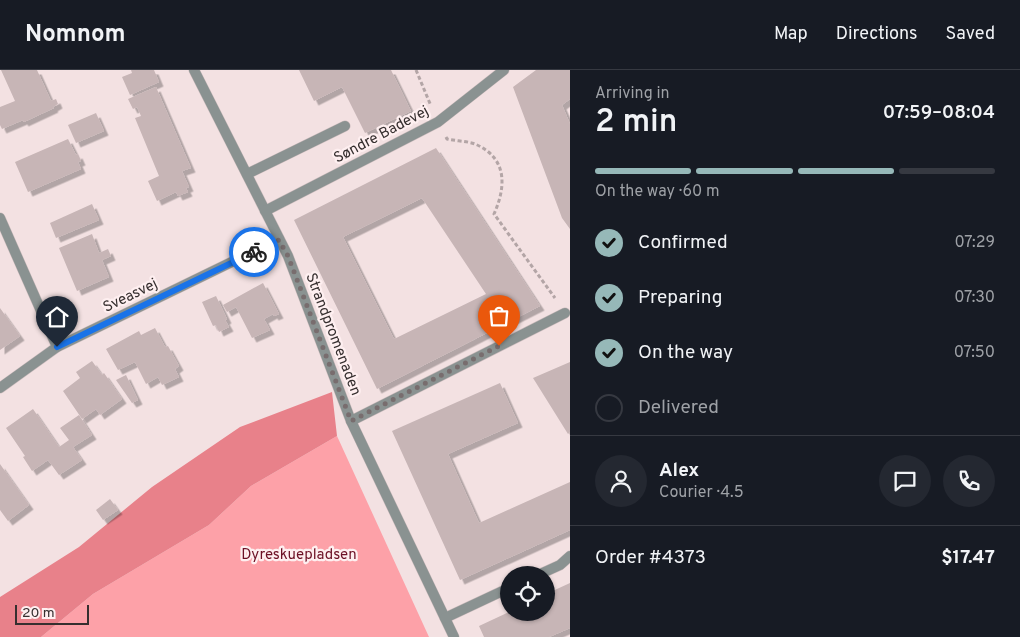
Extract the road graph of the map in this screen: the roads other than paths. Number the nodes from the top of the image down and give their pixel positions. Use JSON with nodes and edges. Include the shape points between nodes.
{"nodes":[{"id":1,"x":194,"y":70,"type":"edge"},
{"id":2,"x":504,"y":70,"type":"edge"},
{"id":3,"x":345,"y":126,"type":"dead end"},
{"id":4,"x":247,"y":174,"type":"junction"},
{"id":5,"x":265,"y":211,"type":"junction"},
{"id":6,"x":0,"y":218,"type":"edge"},
{"id":7,"x":279,"y":240,"type":"junction"},
{"id":8,"x":568,"y":313,"type":"edge"},
{"id":9,"x":57,"y":347,"type":"junction"},
{"id":10,"x":0,"y":388,"type":"edge"},
{"id":11,"x":351,"y":421,"type":"junction"},
{"id":12,"x":570,"y":556,"type":"edge"},
{"id":13,"x":555,"y":567,"type":"edge"},
{"id":14,"x":500,"y":592,"type":"edge"},
{"id":15,"x":445,"y":618,"type":"junction"},
{"id":16,"x":454,"y":637,"type":"edge"}],
"edges":[{"from":1,"to":4,"type":"street","name":"Strandpromenaden"},
{"from":2,"to":5,"type":"street","name":"Søndre Badevej","via":[[438,122]]},
{"from":3,"to":4,"type":"street"},
{"from":4,"to":5,"type":"street","name":"Strandpromenaden"},
{"from":5,"to":7,"type":"street","name":"Strandpromenaden"},
{"from":6,"to":9,"type":"street"},
{"from":7,"to":9,"type":"street","name":"Sveasvej"},
{"from":7,"to":11,"type":"street","name":"Strandpromenaden"},
{"from":8,"to":11,"type":"street"},
{"from":9,"to":10,"type":"street","name":"Sveasvej"},
{"from":11,"to":15,"type":"street","name":"Strandpromenaden"},
{"from":12,"to":13,"type":"street"},
{"from":14,"to":15,"type":"street"},
{"from":15,"to":16,"type":"street","name":"Strandpromenaden"}]}
